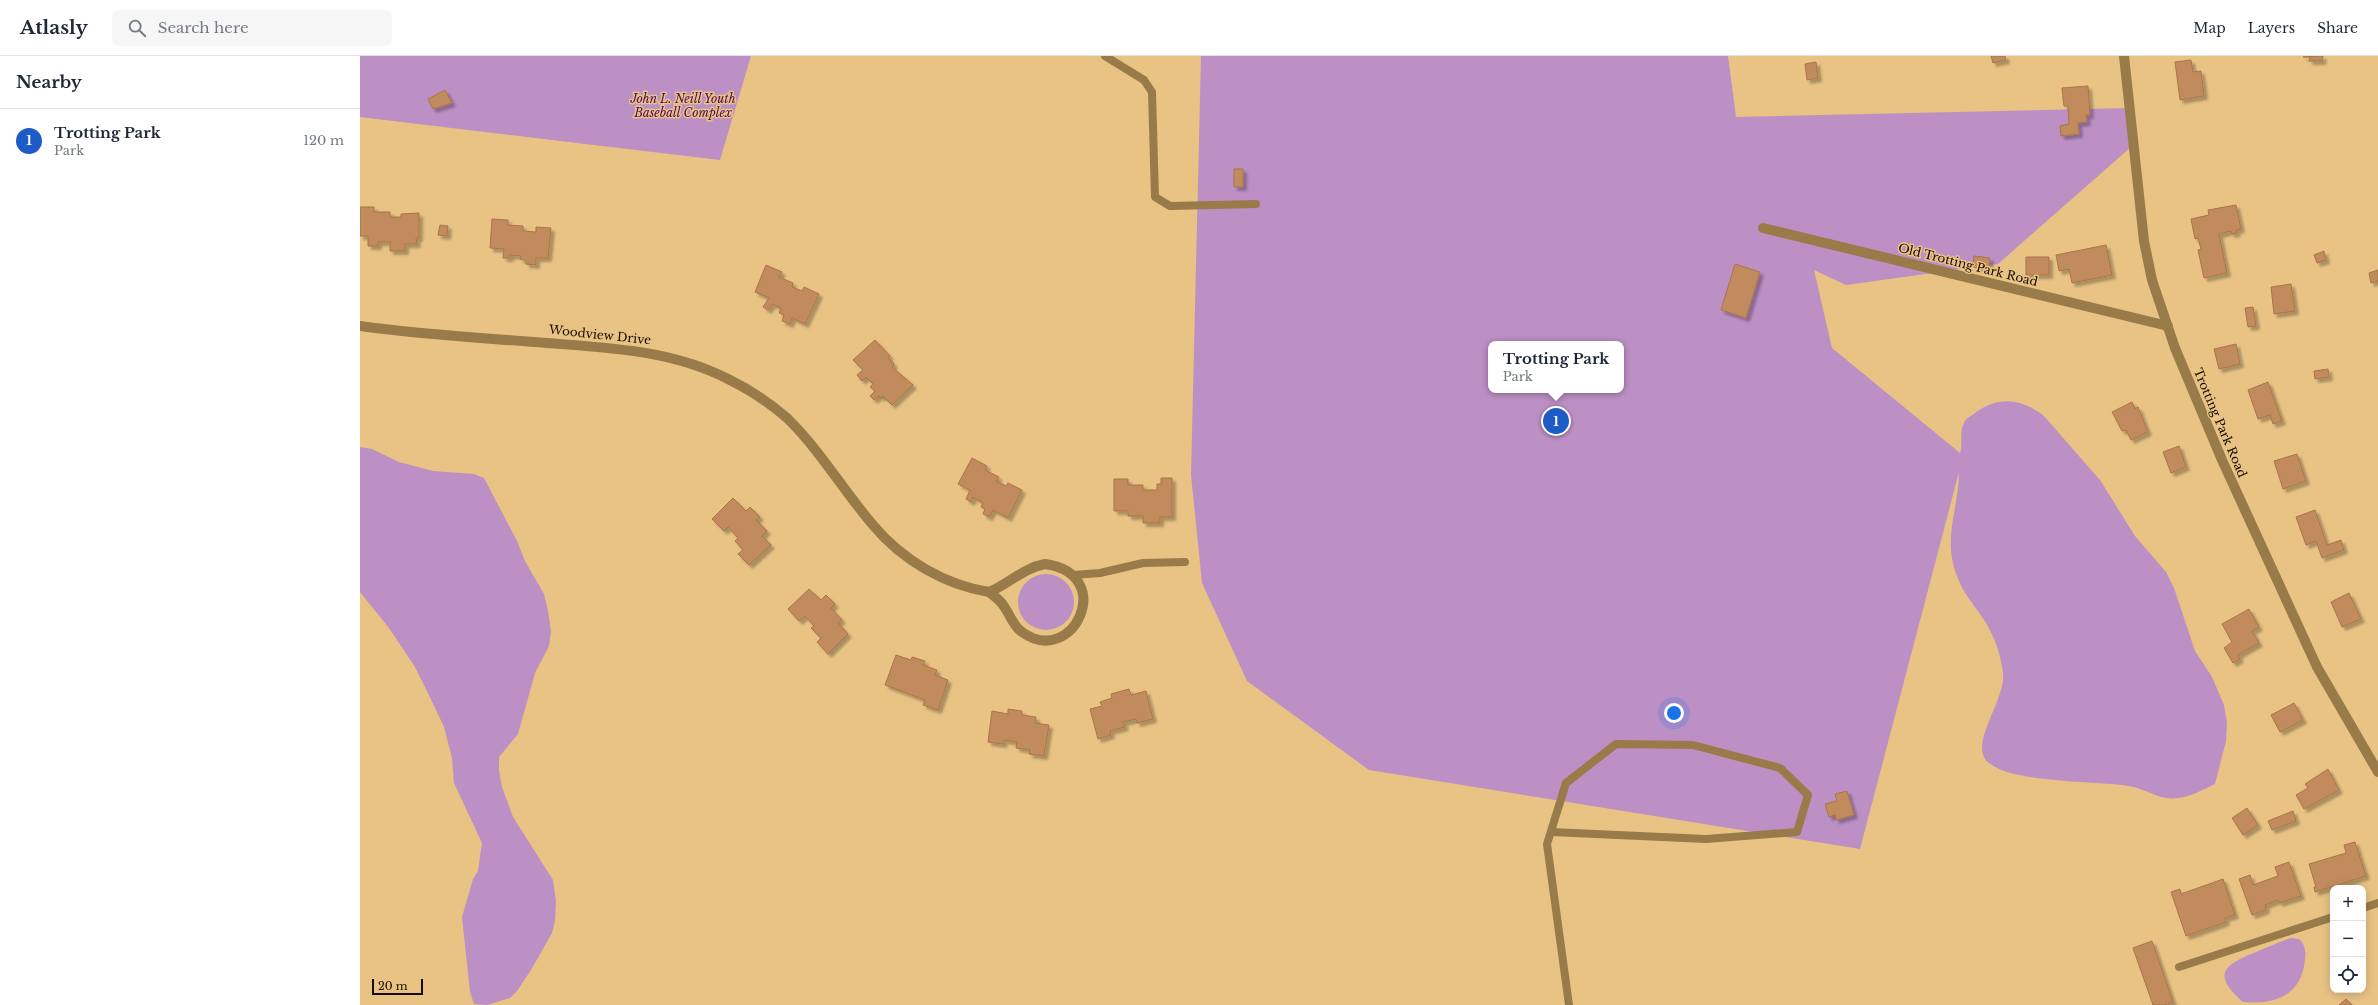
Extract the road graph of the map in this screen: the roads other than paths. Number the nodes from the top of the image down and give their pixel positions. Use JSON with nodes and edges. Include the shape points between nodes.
{"nodes":[{"id":1,"x":1105,"y":56,"type":"edge"},
{"id":2,"x":2124,"y":56,"type":"edge"},
{"id":3,"x":1256,"y":204,"type":"dead end"},
{"id":4,"x":1763,"y":228,"type":"dead end"},
{"id":5,"x":360,"y":326,"type":"edge"},
{"id":6,"x":2168,"y":326,"type":"junction"},
{"id":7,"x":1185,"y":562,"type":"dead end"},
{"id":8,"x":1073,"y":576,"type":"junction"},
{"id":9,"x":989,"y":592,"type":"junction"},
{"id":10,"x":2378,"y":772,"type":"edge"},
{"id":11,"x":1551,"y":832,"type":"junction"},
{"id":12,"x":2378,"y":903,"type":"edge"},
{"id":13,"x":2366,"y":907,"type":"edge"},
{"id":14,"x":2330,"y":918,"type":"edge"},
{"id":15,"x":2180,"y":967,"type":"dead end"},
{"id":16,"x":1569,"y":1005,"type":"edge"}],
"edges":[{"from":1,"to":3,"type":"lane","via":[[1144,80],[1152,92],[1154,197],[1170,206]]},
{"from":2,"to":6,"type":"street","name":"Trotting Park Road","via":[[2144,241],[2152,280]]},
{"from":4,"to":6,"type":"street","name":"Old Trotting Park Road"},
{"from":5,"to":9,"type":"street","name":"Woodview Drive","via":[[634,350],[682,360],[705,368],[750,392],[786,418],[822,458],[874,527],[914,561],[949,581]]},
{"from":6,"to":10,"type":"street","name":"Trotting Park Road","via":[[2186,378],[2317,667]]},
{"from":7,"to":8,"type":"lane","via":[[1143,563]]},
{"from":8,"to":9,"type":"street","name":"Woodview Drive","via":[[1055,565],[1044,564],[1024,570],[1006,585]]},
{"from":8,"to":9,"type":"street","name":"Woodview Drive","via":[[1083,594],[1082,614],[1070,631],[1052,640],[1032,638],[1022,632],[1002,604]]},
{"from":11,"to":11,"type":"lane","via":[[1706,840],[1797,832],[1808,795],[1780,768],[1743,758],[1692,745],[1616,744],[1566,783]]},
{"from":11,"to":16,"type":"lane","via":[[1547,844]]},
{"from":12,"to":13,"type":"lane"},
{"from":14,"to":15,"type":"lane"}]}
